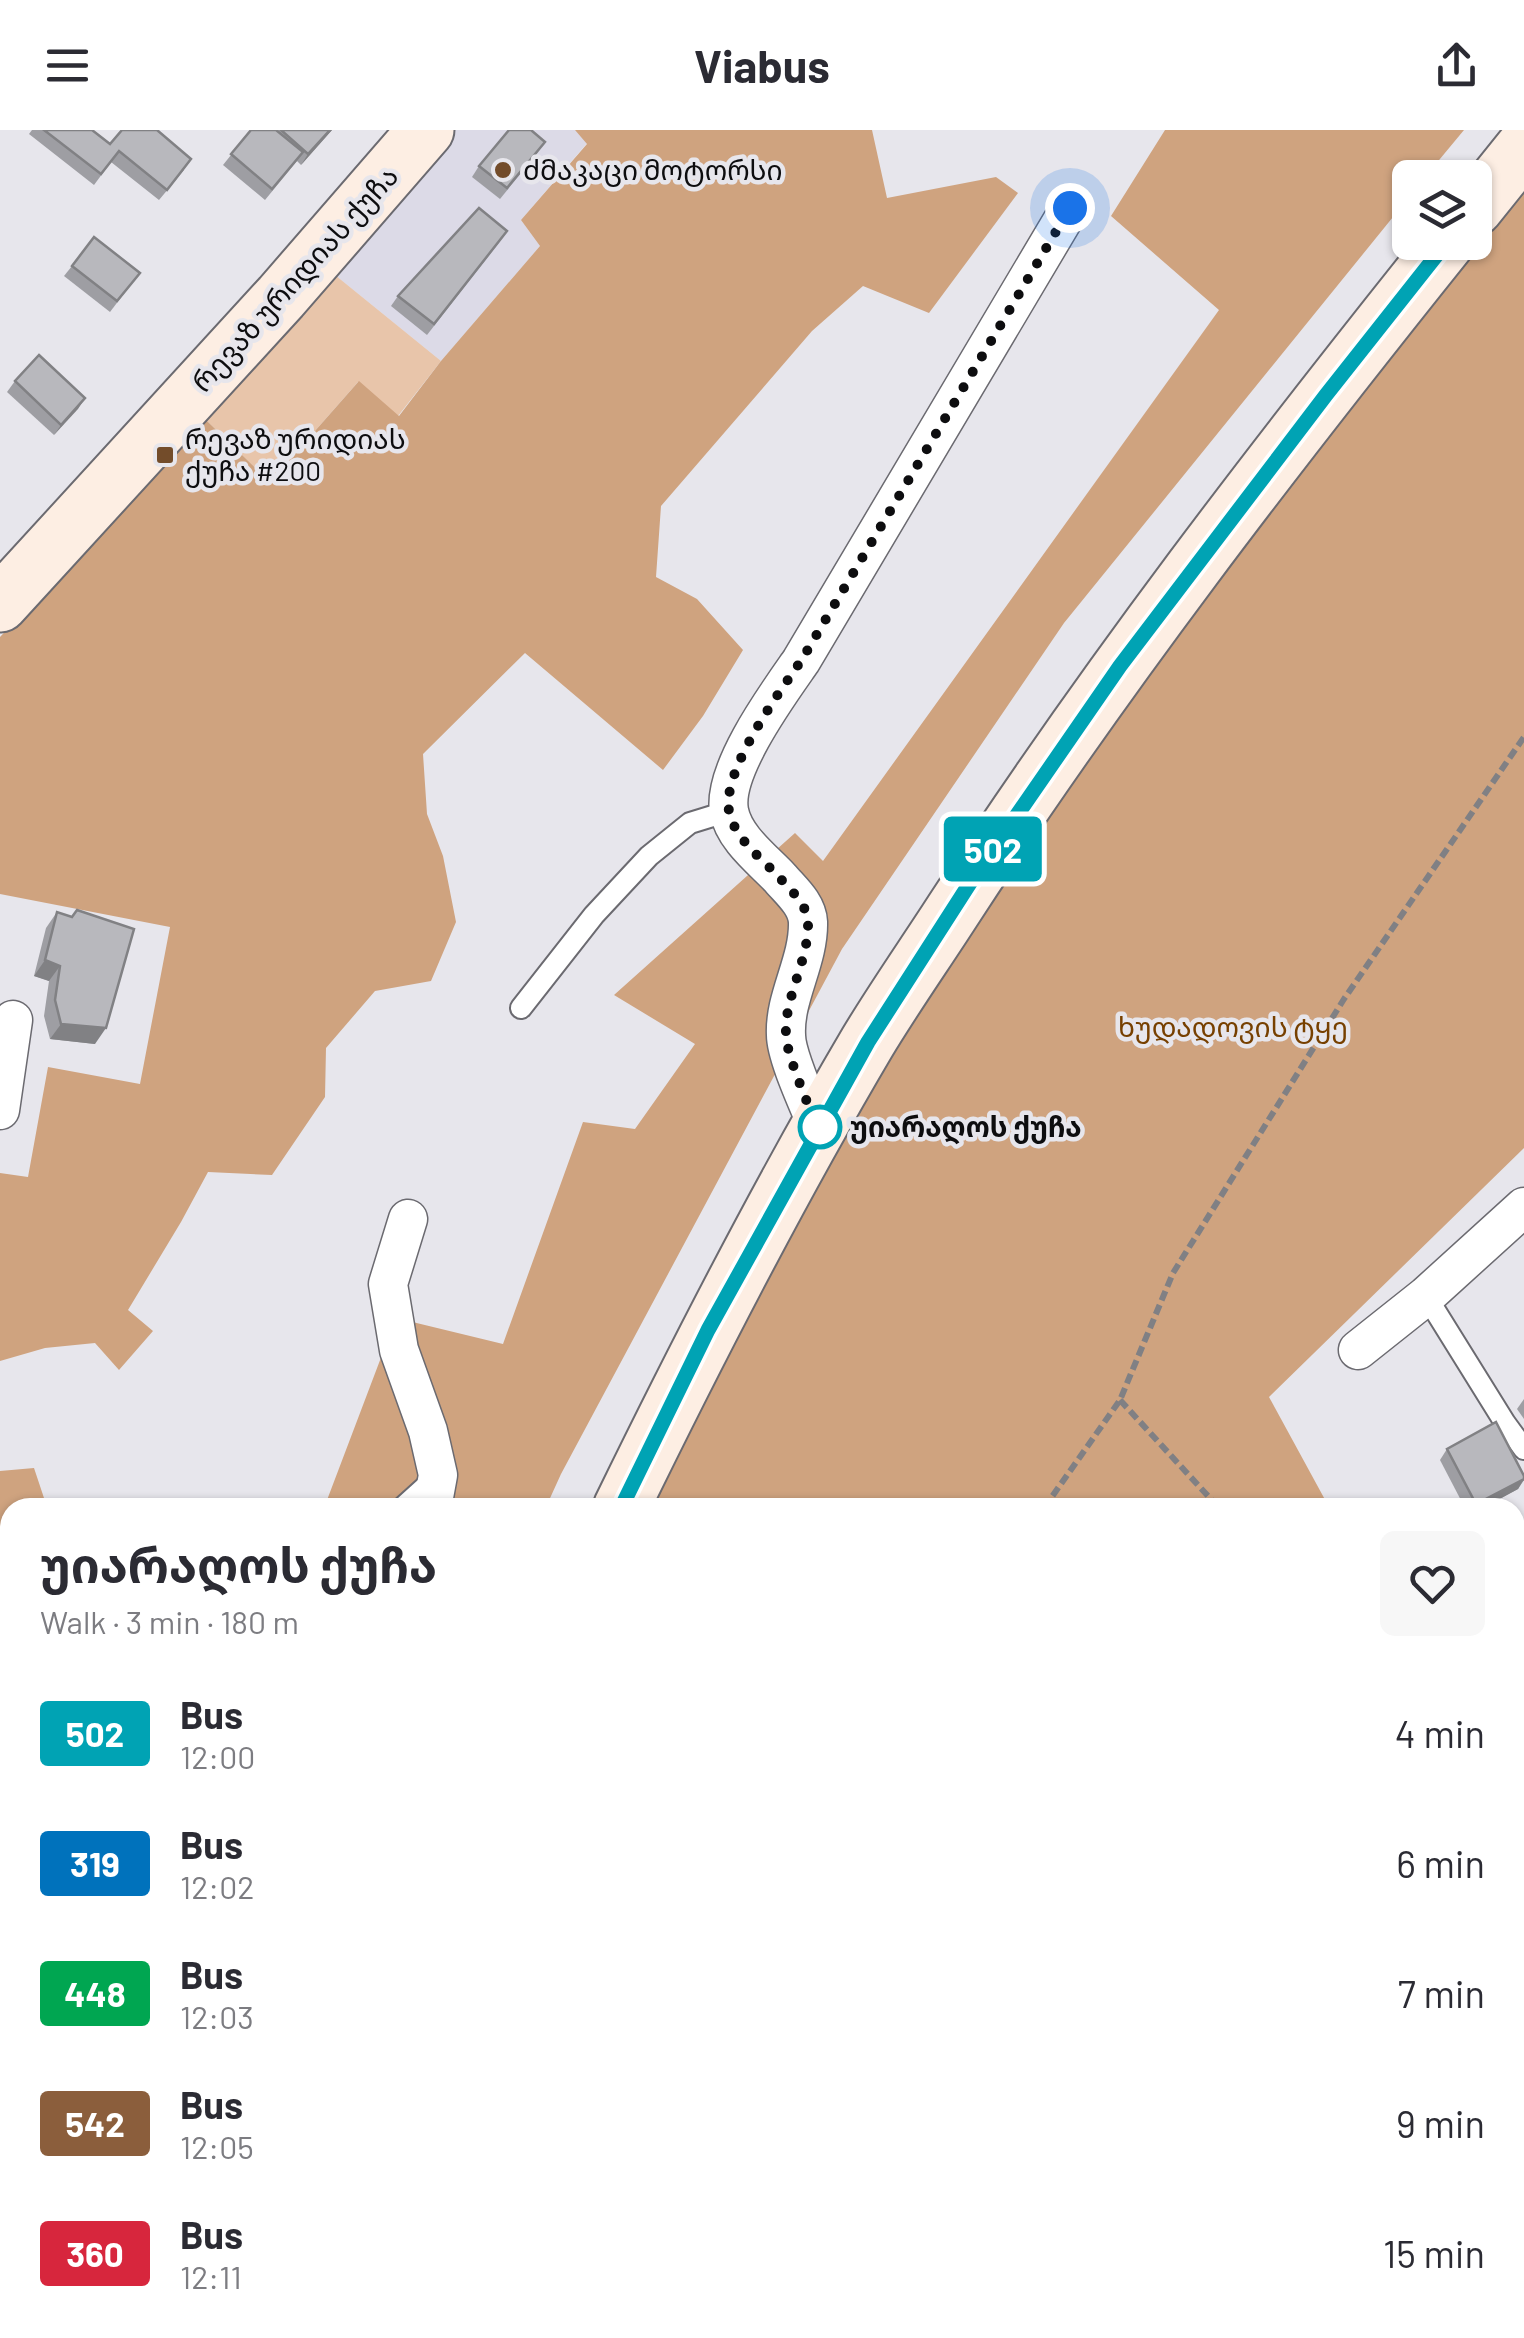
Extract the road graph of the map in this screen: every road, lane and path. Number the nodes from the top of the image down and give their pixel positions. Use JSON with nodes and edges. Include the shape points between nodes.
{"nodes":[{"id":1,"x":426,"y":130,"type":"edge"},
{"id":2,"x":1524,"y":147,"type":"edge"},
{"id":3,"x":1492,"y":187,"type":"edge"},
{"id":4,"x":1070,"y":208,"type":"dead end"},
{"id":5,"x":1433,"y":260,"type":"edge"},
{"id":6,"x":0,"y":604,"type":"edge"},
{"id":7,"x":1524,"y":737,"type":"edge"},
{"id":8,"x":729,"y":811,"type":"junction"},
{"id":9,"x":521,"y":1008,"type":"dead end"},
{"id":10,"x":13,"y":1020,"type":"dead end"},
{"id":11,"x":0,"y":1110,"type":"edge"},
{"id":12,"x":818,"y":1130,"type":"junction"},
{"id":13,"x":1524,"y":1208,"type":"edge"},
{"id":14,"x":408,"y":1219,"type":"dead end"},
{"id":15,"x":1426,"y":1296,"type":"junction"},
{"id":16,"x":1358,"y":1350,"type":"dead end"},
{"id":17,"x":1120,"y":1400,"type":"junction"},
{"id":18,"x":1524,"y":1449,"type":"edge"},
{"id":19,"x":435,"y":1492,"type":"edge"},
{"id":20,"x":626,"y":1498,"type":"edge"},
{"id":21,"x":1051,"y":1498,"type":"edge"},
{"id":22,"x":1210,"y":1498,"type":"edge"}],
"edges":[{"from":1,"to":6,"type":"main road","name":"რევაზ ურიდიას ქუჩა"},
{"from":2,"to":3,"type":"main road"},
{"from":4,"to":8,"type":"street","via":[[770,705],[731,783]]},
{"from":5,"to":12,"type":"main road","via":[[1120,666],[991,852]]},
{"from":7,"to":17,"type":"path","via":[[1344,999],[1173,1272]]},
{"from":8,"to":9,"type":"lane","via":[[690,823],[649,856]]},
{"from":8,"to":12,"type":"street","via":[[740,836],[800,900],[808,919],[786,1038]]},
{"from":10,"to":11,"type":"street"},
{"from":12,"to":20,"type":"main road"},
{"from":13,"to":15,"type":"street"},
{"from":14,"to":19,"type":"street","via":[[388,1284],[398,1350],[428,1432]]},
{"from":15,"to":16,"type":"street"},
{"from":15,"to":18,"type":"lane"},
{"from":17,"to":21,"type":"path"},
{"from":17,"to":22,"type":"path"}]}
